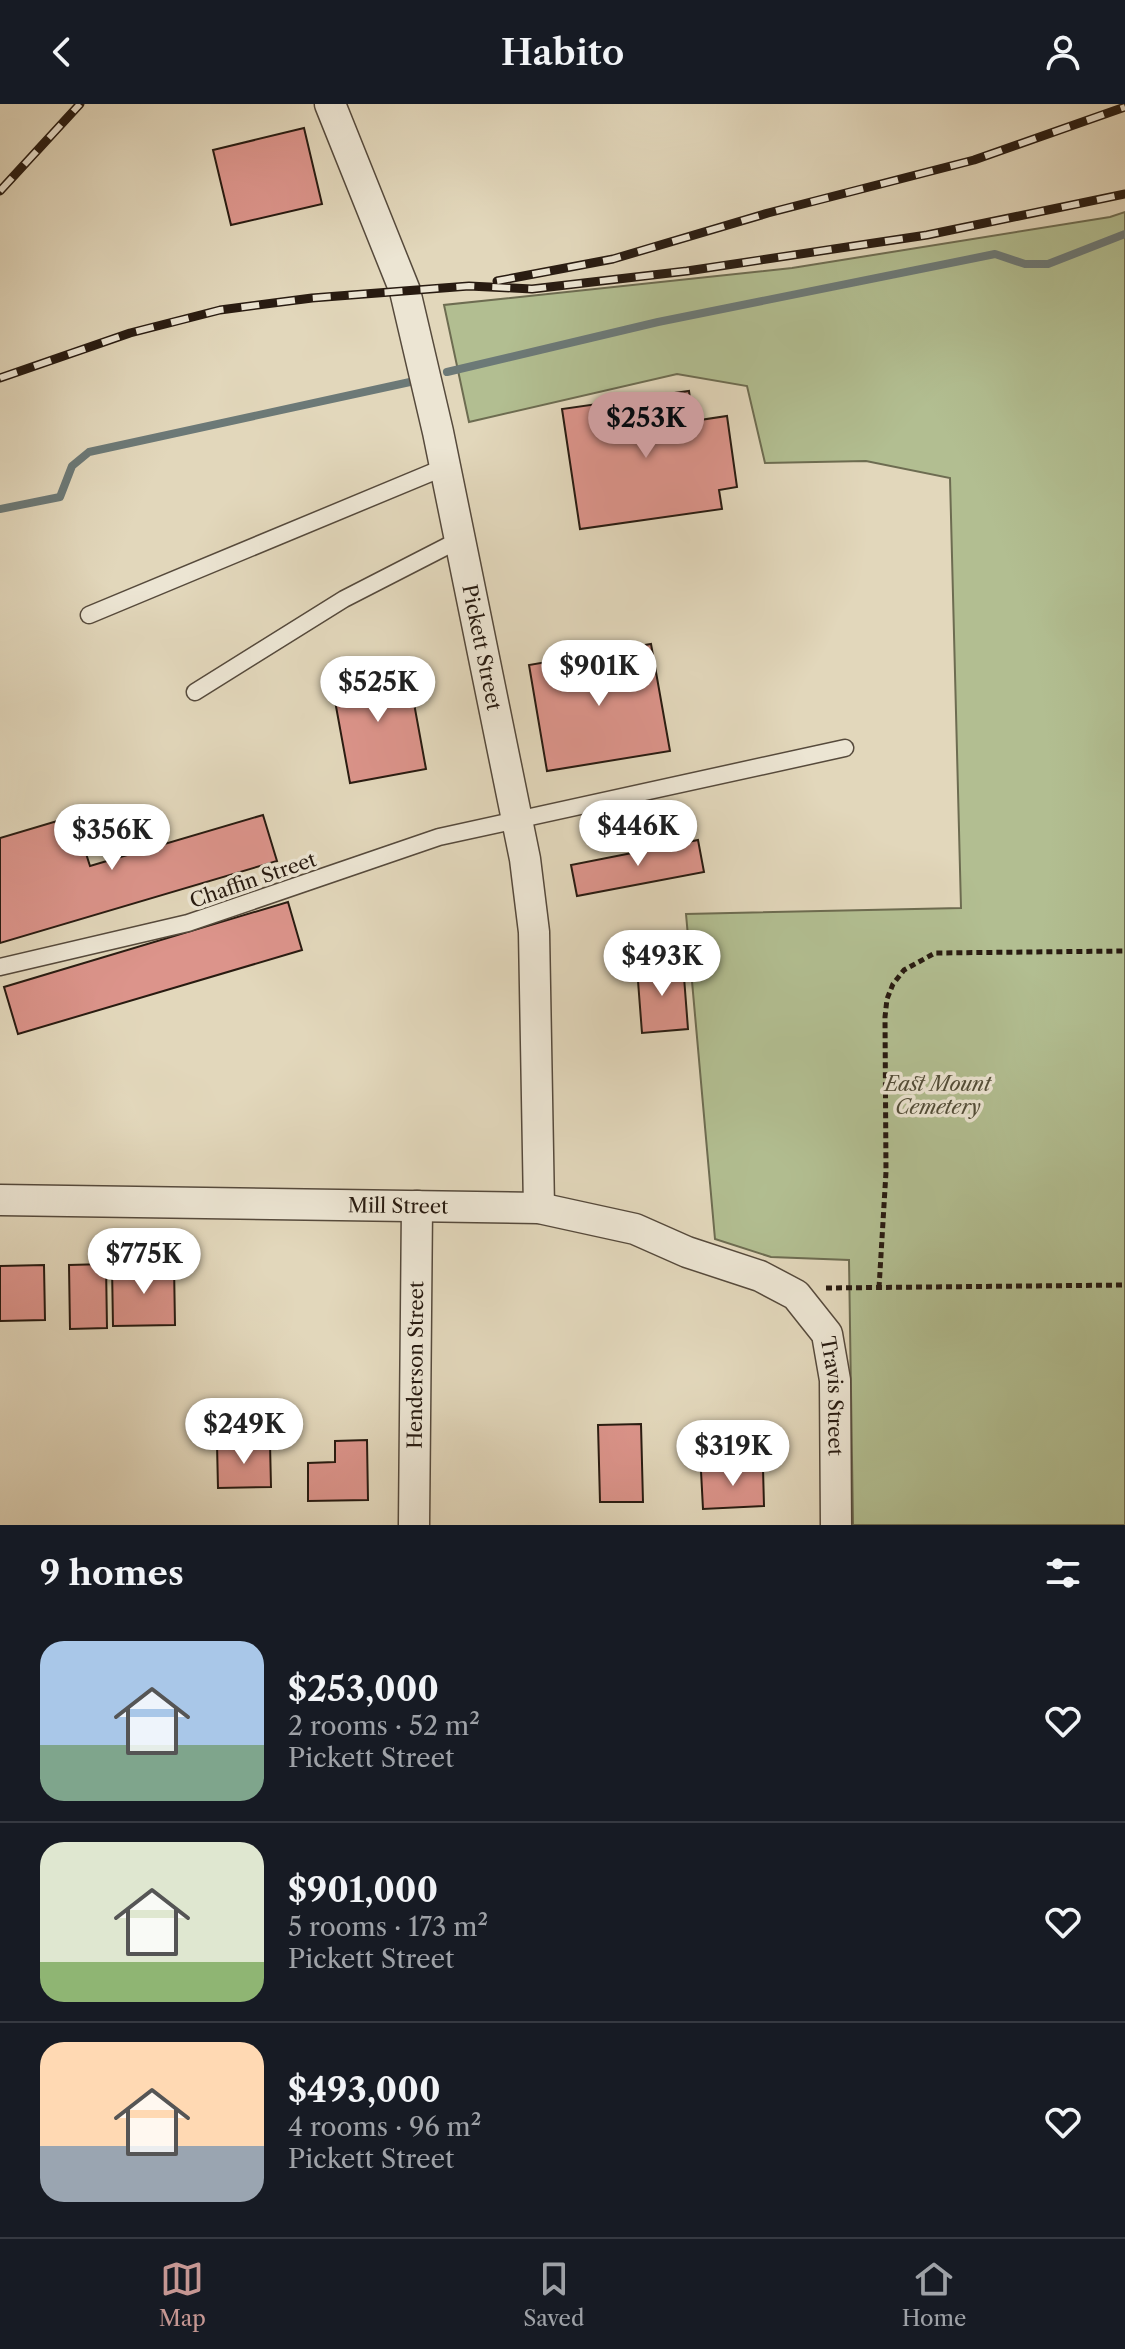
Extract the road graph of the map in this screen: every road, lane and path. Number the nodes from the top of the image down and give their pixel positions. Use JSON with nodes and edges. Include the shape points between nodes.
{"nodes":[{"id":1,"x":330,"y":104,"type":"edge"},
{"id":2,"x":445,"y":467,"type":"junction"},
{"id":3,"x":459,"y":540,"type":"junction"},
{"id":4,"x":89,"y":615,"type":"dead end"},
{"id":5,"x":195,"y":692,"type":"dead end"},
{"id":6,"x":845,"y":748,"type":"dead end"},
{"id":7,"x":516,"y":820,"type":"junction"},
{"id":8,"x":1125,"y":951,"type":"edge"},
{"id":9,"x":0,"y":967,"type":"edge"},
{"id":10,"x":0,"y":1200,"type":"edge"},
{"id":11,"x":417,"y":1206,"type":"junction"},
{"id":12,"x":539,"y":1208,"type":"junction"},
{"id":13,"x":1125,"y":1285,"type":"edge"},
{"id":14,"x":879,"y":1288,"type":"junction"},
{"id":15,"x":782,"y":1289,"type":"junction"},
{"id":16,"x":414,"y":1525,"type":"edge"},
{"id":17,"x":836,"y":1525,"type":"edge"}],
"edges":[{"from":1,"to":2,"type":"street","name":"Pickett Street","via":[[405,291]]},
{"from":2,"to":3,"type":"street","name":"Pickett Street"},
{"from":2,"to":4,"type":"lane"},
{"from":3,"to":5,"type":"lane","via":[[344,599]]},
{"from":3,"to":7,"type":"street","name":"Pickett Street"},
{"from":6,"to":7,"type":"lane","name":"Chaffin Street"},
{"from":7,"to":9,"type":"lane","name":"Chaffin Street","via":[[439,837],[188,923]]},
{"from":7,"to":12,"type":"street","name":"Pickett Street","via":[[534,932]]},
{"from":8,"to":14,"type":"path","via":[[935,953],[904,970],[893,984],[885,1017],[886,1172]]},
{"from":10,"to":11,"type":"street","name":"Mill Street"},
{"from":11,"to":12,"type":"street","name":"Mill Street"},
{"from":11,"to":16,"type":"street","name":"Henderson Street"},
{"from":12,"to":15,"type":"street","name":"Mill Street","via":[[635,1229]]},
{"from":13,"to":14,"type":"path"},
{"from":14,"to":15,"type":"path"},
{"from":15,"to":17,"type":"street","name":"Travis Street","via":[[796,1295],[827,1334],[835,1380]]}]}
